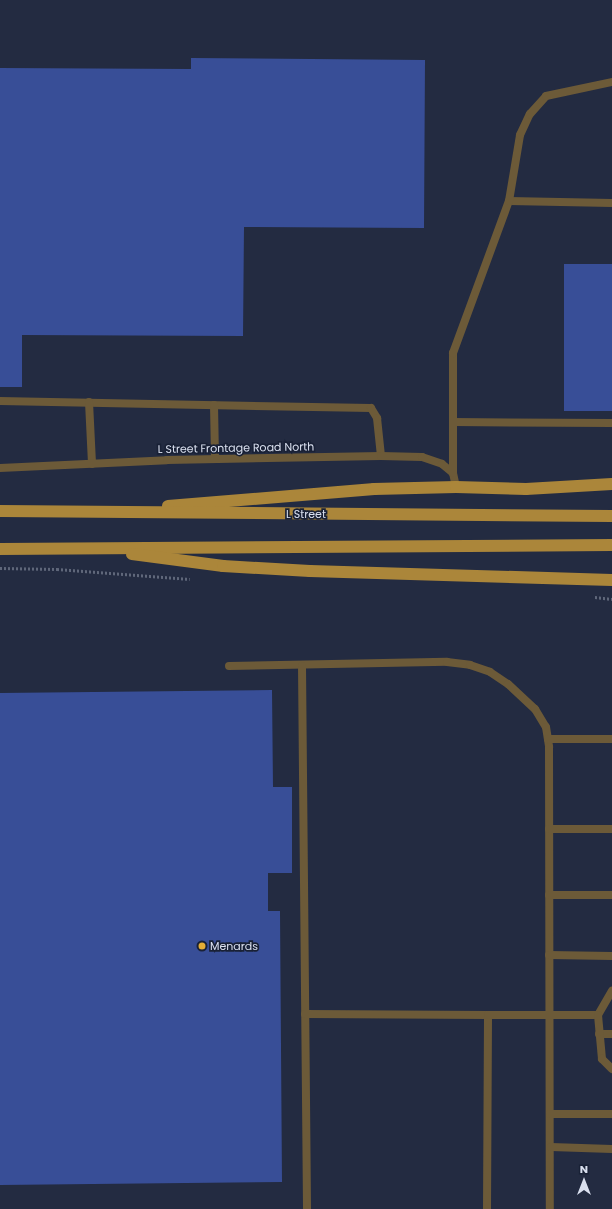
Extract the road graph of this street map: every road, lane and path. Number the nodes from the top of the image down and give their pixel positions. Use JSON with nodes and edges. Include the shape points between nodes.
{"nodes":[{"id":1,"x":612,"y":82,"type":"edge"},
{"id":2,"x":509,"y":201,"type":"junction"},
{"id":3,"x":612,"y":203,"type":"edge"},
{"id":4,"x":0,"y":401,"type":"edge"},
{"id":5,"x":90,"y":402,"type":"junction"},
{"id":6,"x":214,"y":405,"type":"junction"},
{"id":7,"x":453,"y":422,"type":"junction"},
{"id":8,"x":612,"y":423,"type":"edge"},
{"id":9,"x":381,"y":456,"type":"junction"},
{"id":10,"x":215,"y":459,"type":"junction"},
{"id":11,"x":92,"y":464,"type":"junction"},
{"id":12,"x":0,"y":468,"type":"edge"},
{"id":13,"x":453,"y":473,"type":"junction"},
{"id":14,"x":612,"y":484,"type":"edge"},
{"id":15,"x":456,"y":487,"type":"junction"},
{"id":16,"x":0,"y":511,"type":"edge"},
{"id":17,"x":103,"y":512,"type":"junction"},
{"id":18,"x":612,"y":516,"type":"edge"},
{"id":19,"x":612,"y":545,"type":"edge"},
{"id":20,"x":88,"y":548,"type":"junction"},
{"id":21,"x":0,"y":549,"type":"edge"},
{"id":22,"x":612,"y":580,"type":"edge"},
{"id":23,"x":229,"y":666,"type":"dead end"},
{"id":24,"x":302,"y":666,"type":"junction"},
{"id":25,"x":548,"y":739,"type":"junction"},
{"id":26,"x":612,"y":739,"type":"edge"},
{"id":27,"x":549,"y":829,"type":"junction"},
{"id":28,"x":612,"y":829,"type":"edge"},
{"id":29,"x":549,"y":895,"type":"junction"},
{"id":30,"x":612,"y":895,"type":"edge"},
{"id":31,"x":549,"y":955,"type":"junction"},
{"id":32,"x":612,"y":956,"type":"edge"},
{"id":33,"x":612,"y":991,"type":"edge"},
{"id":34,"x":305,"y":1014,"type":"junction"},
{"id":35,"x":488,"y":1015,"type":"junction"},
{"id":36,"x":550,"y":1015,"type":"junction"},
{"id":37,"x":598,"y":1015,"type":"junction"},
{"id":38,"x":599,"y":1034,"type":"junction"},
{"id":39,"x":612,"y":1034,"type":"edge"},
{"id":40,"x":612,"y":1069,"type":"edge"},
{"id":41,"x":550,"y":1114,"type":"junction"},
{"id":42,"x":612,"y":1114,"type":"edge"},
{"id":43,"x":550,"y":1147,"type":"junction"},
{"id":44,"x":612,"y":1149,"type":"edge"},
{"id":45,"x":307,"y":1209,"type":"edge"},
{"id":46,"x":487,"y":1209,"type":"edge"},
{"id":47,"x":550,"y":1209,"type":"edge"}],
"edges":[{"from":1,"to":2,"type":"lane","via":[[546,96],[530,114],[520,135]]},
{"from":2,"to":3,"type":"lane"},
{"from":2,"to":7,"type":"lane","via":[[453,353]]},
{"from":4,"to":5,"type":"lane"},
{"from":5,"to":6,"type":"lane"},
{"from":5,"to":11,"type":"lane"},
{"from":6,"to":9,"type":"lane","via":[[371,408],[377,418]]},
{"from":6,"to":10,"type":"lane"},
{"from":7,"to":8,"type":"lane"},
{"from":7,"to":13,"type":"lane"},
{"from":9,"to":10,"type":"lane","name":"L Street Frontage Road North"},
{"from":9,"to":13,"type":"lane","name":"L Street Frontage Road North","via":[[432,459]]},
{"from":10,"to":11,"type":"lane","name":"L Street Frontage Road North"},
{"from":11,"to":12,"type":"lane","name":"L Street Frontage Road North"},
{"from":13,"to":15,"type":"lane"},
{"from":14,"to":15,"type":"main road","via":[[526,489]]},
{"from":15,"to":17,"type":"main road","via":[[283,495]]},
{"from":16,"to":17,"type":"main road","name":"L Street"},
{"from":17,"to":18,"type":"main road","name":"L Street"},
{"from":19,"to":20,"type":"main road"},
{"from":20,"to":21,"type":"main road"},
{"from":20,"to":22,"type":"main road","via":[[231,567]]},
{"from":23,"to":24,"type":"lane"},
{"from":24,"to":25,"type":"lane","via":[[447,662],[470,665],[490,672],[535,709],[546,727]]},
{"from":24,"to":34,"type":"lane"},
{"from":25,"to":26,"type":"lane"},
{"from":25,"to":27,"type":"lane"},
{"from":27,"to":28,"type":"lane"},
{"from":27,"to":29,"type":"lane"},
{"from":29,"to":30,"type":"lane"},
{"from":29,"to":31,"type":"lane"},
{"from":31,"to":32,"type":"lane"},
{"from":31,"to":36,"type":"lane"},
{"from":33,"to":37,"type":"lane"},
{"from":34,"to":35,"type":"lane"},
{"from":34,"to":45,"type":"lane"},
{"from":35,"to":36,"type":"lane"},
{"from":35,"to":46,"type":"lane"},
{"from":36,"to":37,"type":"lane"},
{"from":36,"to":41,"type":"lane"},
{"from":37,"to":38,"type":"lane"},
{"from":38,"to":39,"type":"lane"},
{"from":38,"to":40,"type":"lane","via":[[602,1059]]},
{"from":41,"to":42,"type":"lane"},
{"from":41,"to":43,"type":"lane"},
{"from":43,"to":44,"type":"lane"},
{"from":43,"to":47,"type":"lane"}]}
